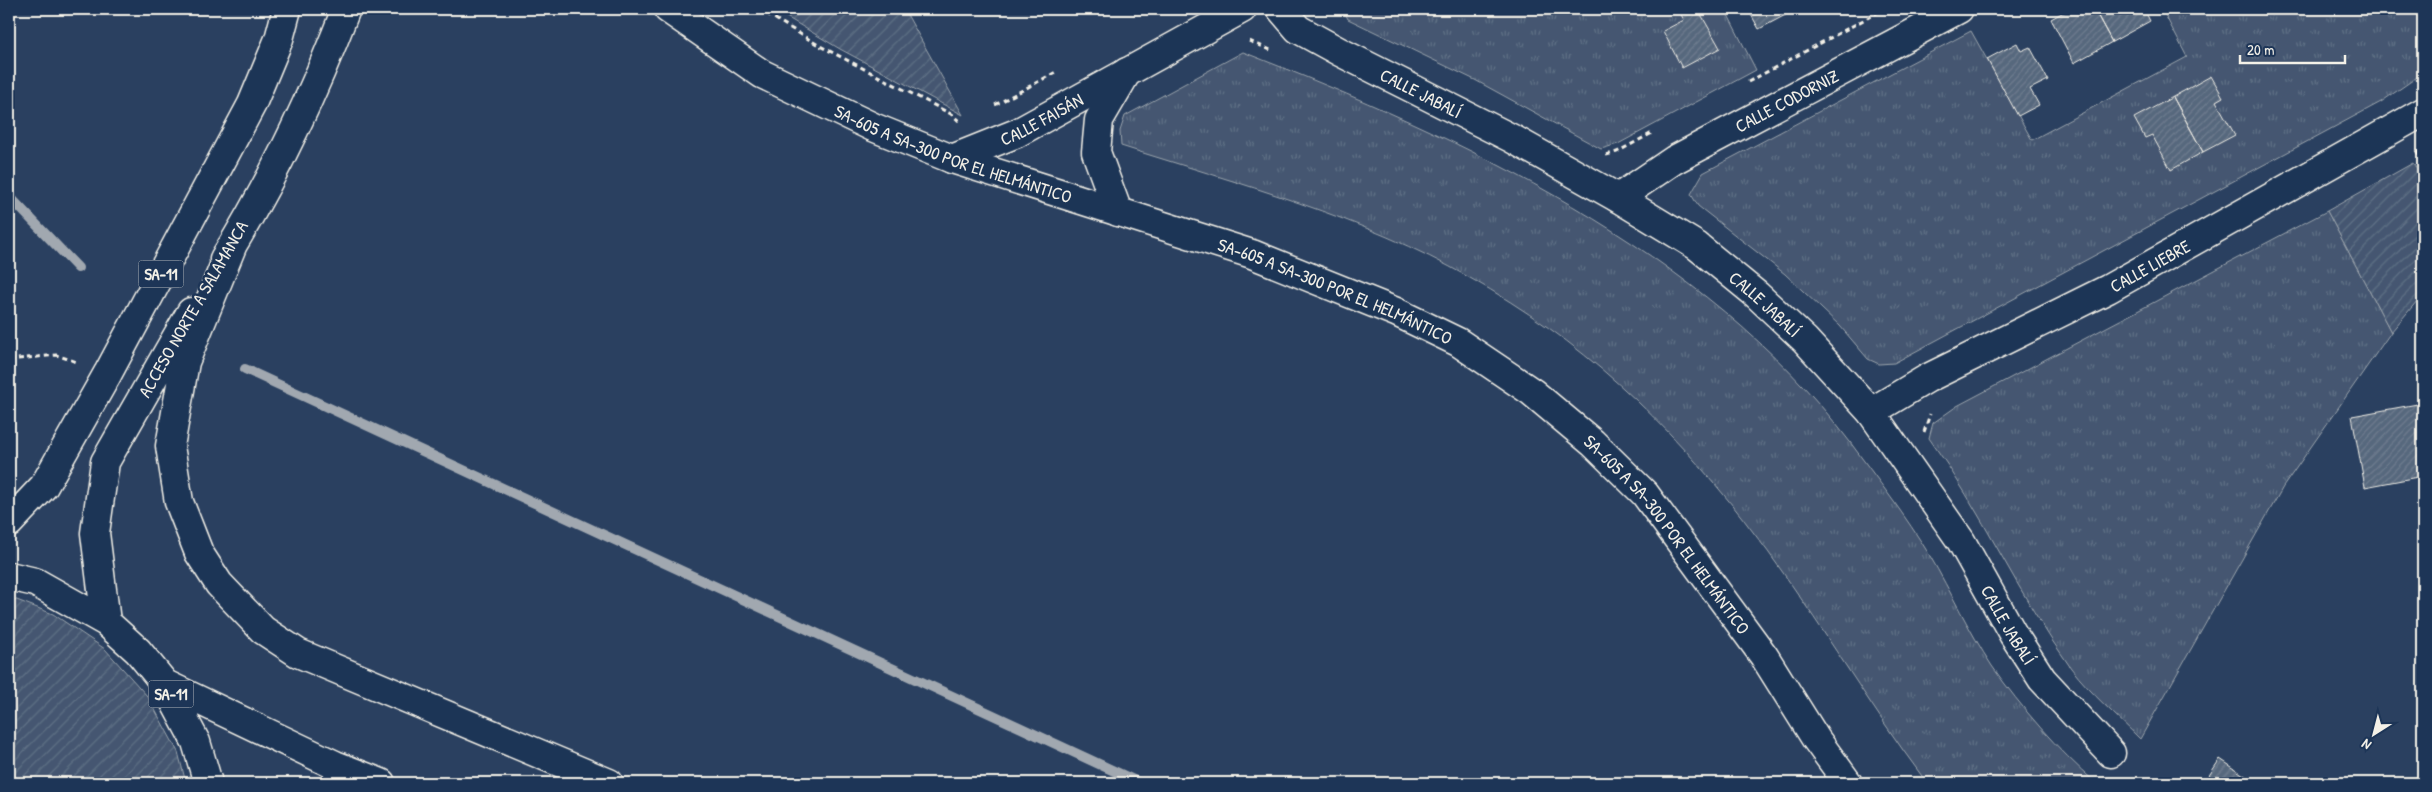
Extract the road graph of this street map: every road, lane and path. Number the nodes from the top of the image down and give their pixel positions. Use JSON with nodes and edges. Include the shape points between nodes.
{"nodes":[{"id":1,"x":287,"y":9,"type":"edge"},
{"id":2,"x":346,"y":9,"type":"edge"},
{"id":3,"x":668,"y":9,"type":"edge"},
{"id":4,"x":760,"y":9,"type":"edge"},
{"id":5,"x":1242,"y":9,"type":"edge"},
{"id":6,"x":1281,"y":9,"type":"edge"},
{"id":7,"x":1884,"y":9,"type":"edge"},
{"id":8,"x":1959,"y":9,"type":"edge"},
{"id":9,"x":1999,"y":9,"type":"edge"},
{"id":10,"x":1990,"y":13,"type":"dead end"},
{"id":11,"x":1245,"y":40,"type":"dead end"},
{"id":12,"x":1279,"y":53,"type":"dead end"},
{"id":13,"x":1127,"y":71,"type":"junction"},
{"id":14,"x":1744,"y":84,"type":"dead end"},
{"id":15,"x":2423,"y":112,"type":"edge"},
{"id":16,"x":1656,"y":131,"type":"dead end"},
{"id":17,"x":986,"y":146,"type":"junction"},
{"id":18,"x":2423,"y":148,"type":"edge"},
{"id":19,"x":1602,"y":155,"type":"dead end"},
{"id":20,"x":2408,"y":156,"type":"dead end"},
{"id":21,"x":952,"y":160,"type":"junction"},
{"id":22,"x":1618,"y":198,"type":"junction"},
{"id":23,"x":1118,"y":212,"type":"junction"},
{"id":24,"x":233,"y":244,"type":"junction"},
{"id":25,"x":9,"y":360,"type":"edge"},
{"id":26,"x":108,"y":373,"type":"junction"},
{"id":27,"x":1937,"y":410,"type":"dead end"},
{"id":28,"x":1872,"y":412,"type":"junction"},
{"id":29,"x":1924,"y":434,"type":"dead end"},
{"id":30,"x":9,"y":523,"type":"edge"},
{"id":31,"x":9,"y":576,"type":"edge"},
{"id":32,"x":106,"y":622,"type":"junction"},
{"id":33,"x":166,"y":684,"type":"junction"},
{"id":34,"x":2111,"y":753,"type":"dead end"},
{"id":35,"x":335,"y":766,"type":"junction"},
{"id":36,"x":208,"y":783,"type":"edge"},
{"id":37,"x":366,"y":783,"type":"edge"},
{"id":38,"x":381,"y":783,"type":"edge"},
{"id":39,"x":609,"y":783,"type":"edge"},
{"id":40,"x":1848,"y":783,"type":"edge"}],
"edges":[{"from":1,"to":26,"type":"main road","number":"SA-11","via":[[279,39],[252,104]]},
{"from":2,"to":24,"type":"main road","name":"ACCESO NORTE A SALAMANCA","number":"SA-11","via":[[295,128]]},
{"from":3,"to":21,"type":"main road","name":"SA-605 A SA-300 POR EL HELMÁNTICO","via":[[762,74],[873,127]]},
{"from":4,"to":17,"type":"path","via":[[820,46],[951,114]]},
{"from":5,"to":13,"type":"main road","name":"CALLE FAISÁN"},
{"from":6,"to":22,"type":"main road","name":"CALLE JABALÍ","via":[[1306,34],[1513,139]]},
{"from":7,"to":14,"type":"path"},
{"from":8,"to":22,"type":"main road","name":"CALLE CODORNIZ","via":[[1674,160]]},
{"from":9,"to":10,"type":"path"},
{"from":11,"to":12,"type":"path"},
{"from":13,"to":17,"type":"main road","name":"CALLE FAISÁN","via":[[1017,133]]},
{"from":13,"to":23,"type":"main road","name":"CALLE FAISÁN","via":[[1099,120],[1096,152]]},
{"from":15,"to":28,"type":"main road","name":"CALLE LIEBRE","via":[[2108,288],[1928,378]]},
{"from":16,"to":19,"type":"path","via":[[1617,152]]},
{"from":17,"to":21,"type":"main road","name":"CALLE FAISÁN"},
{"from":18,"to":20,"type":"path"},
{"from":21,"to":23,"type":"main road","name":"SA-605 A SA-300 POR EL HELMÁNTICO"},
{"from":22,"to":28,"type":"main road","name":"CALLE JABALÍ","via":[[1697,246],[1757,295],[1805,340]]},
{"from":23,"to":40,"type":"main road","name":"SA-605 A SA-300 POR EL HELMÁNTICO","via":[[1252,254],[1396,312],[1458,342],[1532,392],[1593,443],[1645,494],[1764,656]]},
{"from":24,"to":32,"type":"main road","name":"ACCESO NORTE A SALAMANCA","number":"SA-11","via":[[105,462],[95,533]]},
{"from":24,"to":39,"type":"main road","via":[[185,362],[170,446],[179,502],[199,552],[219,584],[264,630],[298,653]]},
{"from":25,"to":26,"type":"path","via":[[56,355]]},
{"from":26,"to":30,"type":"main road","number":"SA-11","via":[[44,486]]},
{"from":27,"to":29,"type":"path","via":[[1931,414]]},
{"from":28,"to":34,"type":"main road","name":"CALLE JABALÍ","via":[[1961,541],[2042,679]]},
{"from":31,"to":32,"type":"main road","number":"SA-11","via":[[35,582]]},
{"from":32,"to":33,"type":"main road","number":"SA-11","via":[[138,651]]},
{"from":33,"to":35,"type":"main road"},
{"from":33,"to":36,"type":"main road","number":"SA-11","via":[[196,742]]},
{"from":35,"to":37,"type":"main road"},
{"from":35,"to":38,"type":"main road"}]}
